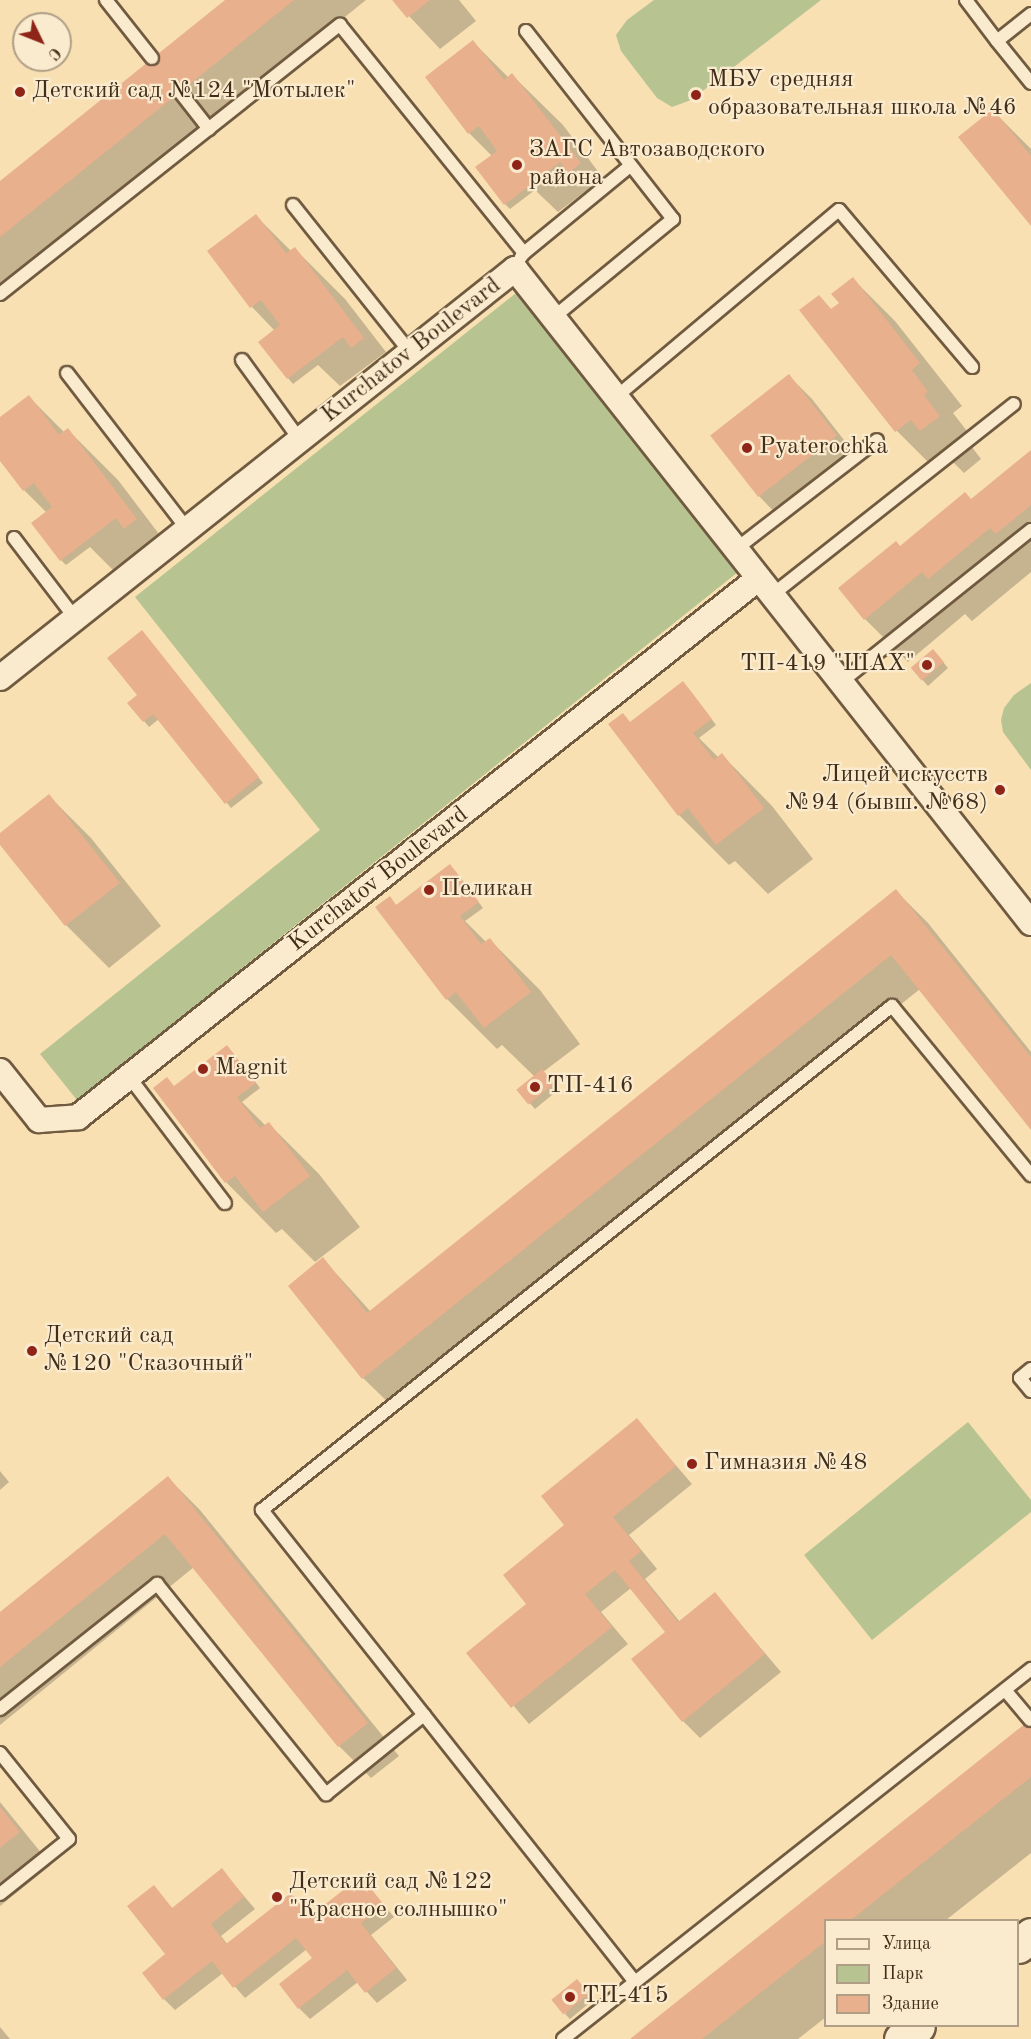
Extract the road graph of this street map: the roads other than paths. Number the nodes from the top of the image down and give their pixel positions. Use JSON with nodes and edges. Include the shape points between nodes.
{"nodes":[{"id":1,"x":106,"y":0,"type":"edge"},
{"id":2,"x":966,"y":0,"type":"edge"},
{"id":3,"x":1031,"y":14,"type":"edge"},
{"id":4,"x":526,"y":31,"type":"dead end"},
{"id":5,"x":997,"y":41,"type":"junction"},
{"id":6,"x":153,"y":58,"type":"dead end"},
{"id":7,"x":1031,"y":83,"type":"edge"},
{"id":8,"x":180,"y":92,"type":"dead end"},
{"id":9,"x":209,"y":129,"type":"junction"},
{"id":10,"x":630,"y":166,"type":"junction"},
{"id":11,"x":293,"y":205,"type":"dead end"},
{"id":12,"x":519,"y":261,"type":"junction"},
{"id":13,"x":0,"y":294,"type":"edge"},
{"id":14,"x":553,"y":318,"type":"junction"},
{"id":15,"x":410,"y":352,"type":"junction"},
{"id":16,"x":242,"y":360,"type":"dead end"},
{"id":17,"x":972,"y":367,"type":"dead end"},
{"id":18,"x":67,"y":373,"type":"dead end"},
{"id":19,"x":616,"y":397,"type":"junction"},
{"id":20,"x":1014,"y":404,"type":"dead end"},
{"id":21,"x":300,"y":440,"type":"junction"},
{"id":22,"x":877,"y":440,"type":"dead end"},
{"id":23,"x":187,"y":529,"type":"junction"},
{"id":24,"x":1031,"y":530,"type":"edge"},
{"id":25,"x":14,"y":538,"type":"dead end"},
{"id":26,"x":736,"y":549,"type":"junction"},
{"id":27,"x":766,"y":587,"type":"junction"},
{"id":28,"x":75,"y":618,"type":"junction"},
{"id":29,"x":0,"y":678,"type":"edge"},
{"id":30,"x":841,"y":682,"type":"junction"},
{"id":31,"x":1031,"y":923,"type":"edge"},
{"id":32,"x":0,"y":1071,"type":"edge"},
{"id":33,"x":130,"y":1078,"type":"junction"},
{"id":34,"x":1031,"y":1176,"type":"edge"},
{"id":35,"x":225,"y":1203,"type":"dead end"},
{"id":36,"x":1031,"y":1369,"type":"edge"},
{"id":37,"x":1031,"y":1391,"type":"edge"},
{"id":38,"x":1031,"y":1669,"type":"edge"},
{"id":39,"x":1005,"y":1690,"type":"junction"},
{"id":40,"x":0,"y":1709,"type":"edge"},
{"id":41,"x":424,"y":1715,"type":"junction"},
{"id":42,"x":1030,"y":1720,"type":"edge"},
{"id":43,"x":0,"y":1753,"type":"edge"},
{"id":44,"x":0,"y":1894,"type":"edge"},
{"id":45,"x":1031,"y":1935,"type":"edge"},
{"id":46,"x":1019,"y":1944,"type":"edge"},
{"id":47,"x":636,"y":1982,"type":"junction"},
{"id":48,"x":916,"y":2027,"type":"edge"},
{"id":49,"x":563,"y":2039,"type":"edge"},
{"id":50,"x":901,"y":2039,"type":"edge"}],
"edges":[{"from":1,"to":6,"type":"lane"},
{"from":2,"to":5,"type":"lane"},
{"from":3,"to":5,"type":"lane"},
{"from":4,"to":10,"type":"lane"},
{"from":5,"to":7,"type":"lane"},
{"from":8,"to":9,"type":"lane"},
{"from":9,"to":12,"type":"lane","via":[[340,25]]},
{"from":9,"to":13,"type":"lane"},
{"from":10,"to":12,"type":"lane"},
{"from":10,"to":14,"type":"lane","via":[[673,219]]},
{"from":11,"to":15,"type":"lane"},
{"from":12,"to":14,"type":"street","name":"Kurchatov Boulevard"},
{"from":12,"to":15,"type":"street","name":"Kurchatov Boulevard"},
{"from":14,"to":19,"type":"street","name":"Kurchatov Boulevard"},
{"from":15,"to":21,"type":"street","name":"Kurchatov Boulevard"},
{"from":16,"to":21,"type":"lane"},
{"from":17,"to":19,"type":"lane","via":[[839,210]]},
{"from":18,"to":23,"type":"lane"},
{"from":19,"to":26,"type":"street","name":"Kurchatov Boulevard"},
{"from":20,"to":27,"type":"lane"},
{"from":21,"to":23,"type":"street","name":"Kurchatov Boulevard"},
{"from":22,"to":26,"type":"lane"},
{"from":23,"to":28,"type":"street","name":"Kurchatov Boulevard"},
{"from":24,"to":30,"type":"lane"},
{"from":25,"to":28,"type":"lane"},
{"from":26,"to":27,"type":"street","name":"Kurchatov Boulevard"},
{"from":27,"to":30,"type":"street","name":"Kurchatov Boulevard"},
{"from":27,"to":33,"type":"street","name":"Kurchatov Boulevard"},
{"from":28,"to":29,"type":"street","name":"Kurchatov Boulevard"},
{"from":30,"to":31,"type":"street","name":"Kurchatov Boulevard"},
{"from":32,"to":33,"type":"street","name":"Kurchatov Boulevard","via":[[39,1120],[78,1117]]},
{"from":33,"to":35,"type":"lane"},
{"from":34,"to":41,"type":"lane","via":[[892,1006],[262,1510]]},
{"from":36,"to":37,"type":"lane","via":[[1020,1378]]},
{"from":38,"to":39,"type":"lane"},
{"from":39,"to":42,"type":"lane"},
{"from":39,"to":47,"type":"lane"},
{"from":40,"to":41,"type":"lane","via":[[157,1584],[326,1794]]},
{"from":41,"to":47,"type":"lane"},
{"from":43,"to":44,"type":"lane","via":[[69,1839]]},
{"from":45,"to":46,"type":"main road"},
{"from":47,"to":49,"type":"lane"},
{"from":48,"to":50,"type":"main road"}]}
